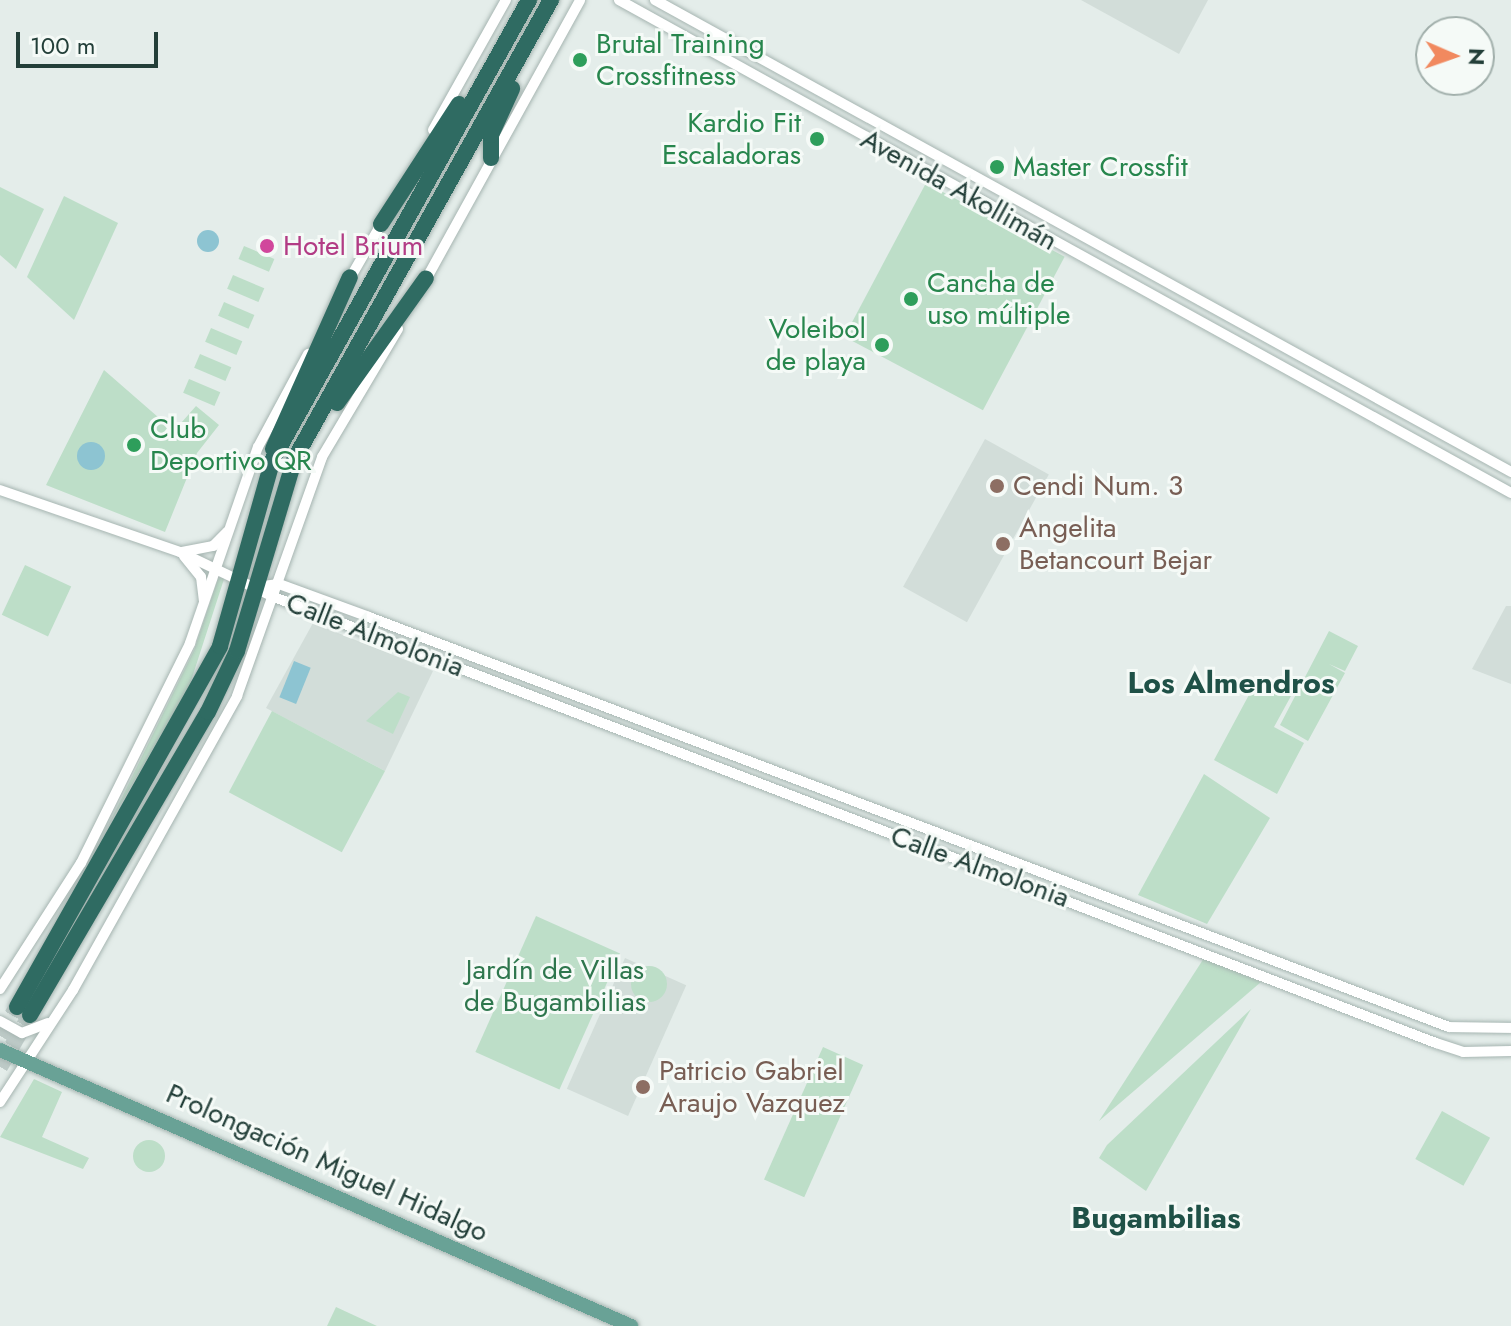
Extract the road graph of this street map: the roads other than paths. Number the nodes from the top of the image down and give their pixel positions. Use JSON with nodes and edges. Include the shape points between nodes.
{"nodes":[{"id":1,"x":506,"y":0,"type":"edge"},
{"id":2,"x":529,"y":0,"type":"edge"},
{"id":3,"x":551,"y":0,"type":"edge"},
{"id":4,"x":580,"y":0,"type":"edge"},
{"id":5,"x":619,"y":0,"type":"edge"},
{"id":6,"x":655,"y":0,"type":"edge"},
{"id":7,"x":519,"y":17,"type":"junction"},
{"id":8,"x":537,"y":24,"type":"junction"},
{"id":9,"x":491,"y":158,"type":"junction"},
{"id":10,"x":381,"y":224,"type":"junction"},
{"id":11,"x":350,"y":277,"type":"junction"},
{"id":12,"x":426,"y":278,"type":"junction"},
{"id":13,"x":295,"y":458,"type":"junction"},
{"id":14,"x":273,"y":459,"type":"junction"},
{"id":15,"x":1511,"y":472,"type":"edge"},
{"id":16,"x":0,"y":490,"type":"edge"},
{"id":17,"x":1511,"y":493,"type":"edge"},
{"id":18,"x":231,"y":527,"type":"junction"},
{"id":19,"x":180,"y":552,"type":"junction"},
{"id":20,"x":220,"y":568,"type":"junction"},
{"id":21,"x":243,"y":577,"type":"junction"},
{"id":22,"x":279,"y":584,"type":"junction"},
{"id":23,"x":261,"y":585,"type":"junction"},
{"id":24,"x":274,"y":597,"type":"junction"},
{"id":25,"x":203,"y":615,"type":"junction"},
{"id":26,"x":0,"y":989,"type":"edge"},
{"id":27,"x":0,"y":1021,"type":"edge"},
{"id":28,"x":52,"y":1021,"type":"junction"},
{"id":29,"x":1511,"y":1028,"type":"edge"},
{"id":30,"x":0,"y":1050,"type":"edge"},
{"id":31,"x":1511,"y":1051,"type":"edge"},
{"id":32,"x":27,"y":1060,"type":"junction"},
{"id":33,"x":0,"y":1102,"type":"edge"},
{"id":34,"x":631,"y":1326,"type":"edge"}],
"edges":[{"from":1,"to":10,"type":"street"},
{"from":2,"to":7,"type":"highway"},
{"from":3,"to":8,"type":"highway"},
{"from":4,"to":9,"type":"street"},
{"from":5,"to":17,"type":"street","name":"Avenida Akollimán"},
{"from":6,"to":15,"type":"street","name":"Avenida Akollimán"},
{"from":7,"to":10,"type":"highway"},
{"from":7,"to":14,"type":"highway"},
{"from":8,"to":9,"type":"highway","via":[[491,135]]},
{"from":8,"to":13,"type":"highway"},
{"from":9,"to":12,"type":"street"},
{"from":10,"to":11,"type":"street"},
{"from":11,"to":14,"type":"highway","via":[[276,431]]},
{"from":11,"to":18,"type":"street","via":[[258,447]]},
{"from":12,"to":13,"type":"highway"},
{"from":12,"to":22,"type":"street","via":[[322,457]]},
{"from":13,"to":23,"type":"highway"},
{"from":14,"to":21,"type":"highway"},
{"from":16,"to":19,"type":"street"},
{"from":18,"to":19,"type":"street","via":[[213,546]]},
{"from":18,"to":20,"type":"street"},
{"from":19,"to":20,"type":"street"},
{"from":19,"to":25,"type":"street","via":[[201,577]]},
{"from":20,"to":21,"type":"street"},
{"from":20,"to":25,"type":"street"},
{"from":21,"to":23,"type":"street"},
{"from":21,"to":23,"type":"highway","via":[[192,706],[24,1011],[208,712]]},
{"from":22,"to":23,"type":"street","name":"Calle Almolonia"},
{"from":22,"to":24,"type":"street"},
{"from":22,"to":29,"type":"street","name":"Calle Almolonia","via":[[1423,1018],[1449,1027]]},
{"from":23,"to":24,"type":"street","name":"Calle Almolonia"},
{"from":24,"to":28,"type":"street","via":[[237,696]]},
{"from":24,"to":31,"type":"street","name":"Calle Almolonia","via":[[1436,1043],[1463,1052]]},
{"from":25,"to":26,"type":"street","via":[[81,863]]},
{"from":27,"to":28,"type":"street","via":[[22,1033]]},
{"from":28,"to":32,"type":"street"},
{"from":30,"to":32,"type":"main road","name":"Prolongación Miguel Hidalgo"},
{"from":32,"to":33,"type":"street"},
{"from":32,"to":34,"type":"main road","name":"Prolongación Miguel Hidalgo"}]}
